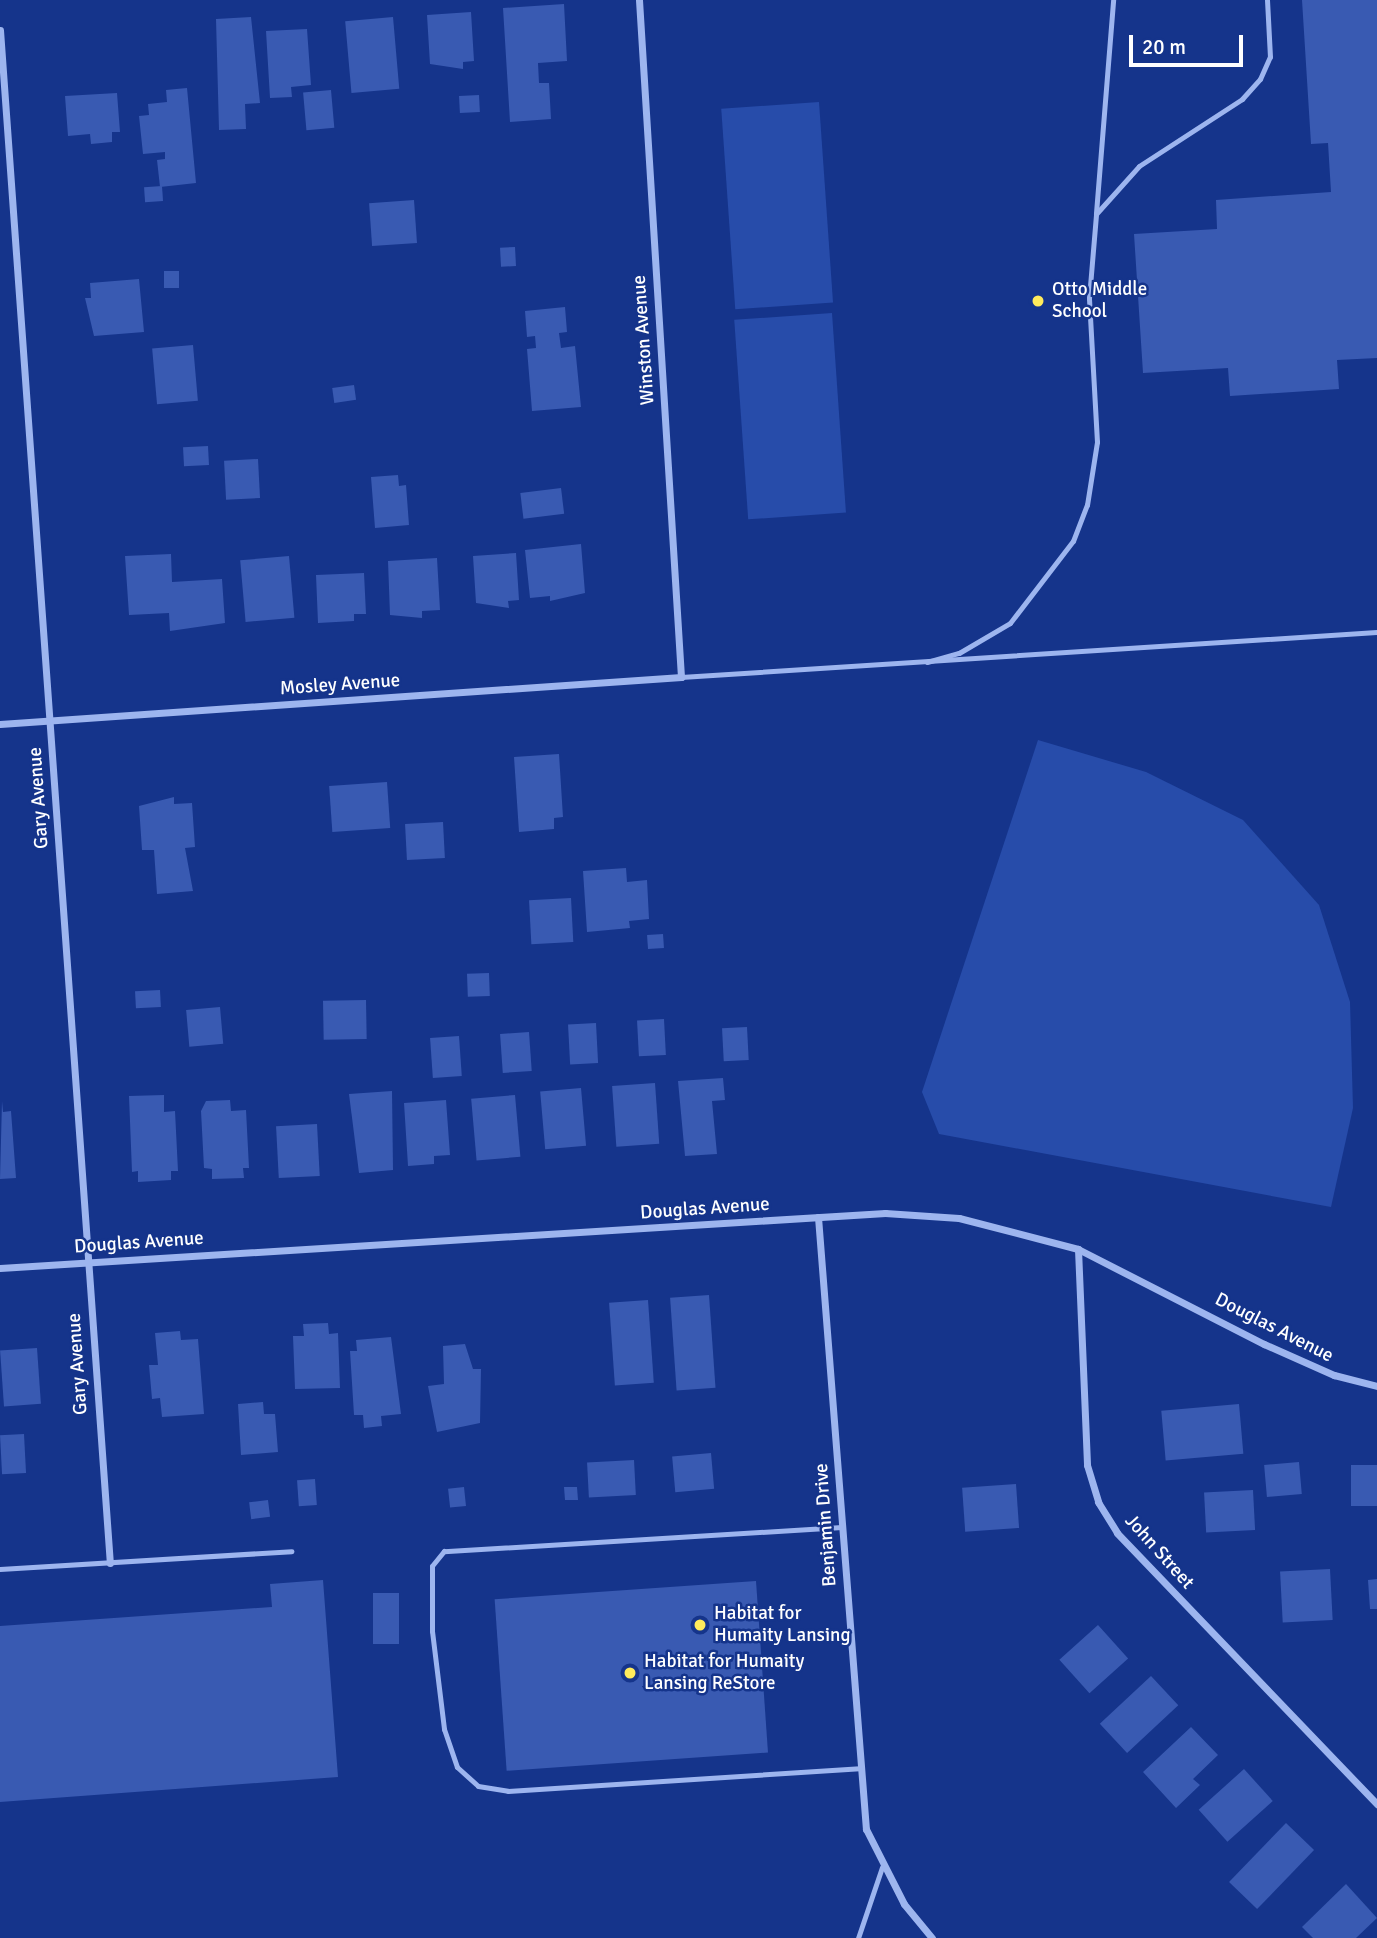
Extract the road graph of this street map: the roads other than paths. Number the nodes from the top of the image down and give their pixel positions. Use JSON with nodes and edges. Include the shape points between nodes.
{"nodes":[{"id":1,"x":639,"y":0,"type":"edge"},
{"id":2,"x":1113,"y":0,"type":"edge"},
{"id":3,"x":1267,"y":0,"type":"edge"},
{"id":4,"x":0,"y":30,"type":"edge"},
{"id":5,"x":1096,"y":214,"type":"junction"},
{"id":6,"x":1377,"y":632,"type":"edge"},
{"id":7,"x":927,"y":663,"type":"junction"},
{"id":8,"x":681,"y":677,"type":"junction"},
{"id":9,"x":49,"y":721,"type":"junction"},
{"id":10,"x":0,"y":724,"type":"edge"},
{"id":11,"x":818,"y":1217,"type":"junction"},
{"id":12,"x":1079,"y":1249,"type":"junction"},
{"id":13,"x":87,"y":1262,"type":"junction"},
{"id":14,"x":0,"y":1268,"type":"edge"},
{"id":15,"x":1377,"y":1386,"type":"edge"},
{"id":16,"x":842,"y":1527,"type":"junction"},
{"id":17,"x":291,"y":1551,"type":"dead end"},
{"id":18,"x":110,"y":1563,"type":"junction"},
{"id":19,"x":0,"y":1569,"type":"edge"},
{"id":20,"x":859,"y":1768,"type":"junction"},
{"id":21,"x":1377,"y":1804,"type":"edge"},
{"id":22,"x":882,"y":1867,"type":"junction"},
{"id":23,"x":858,"y":1938,"type":"edge"},
{"id":24,"x":932,"y":1938,"type":"edge"}],
"edges":[{"from":1,"to":8,"type":"street","name":"Winston Avenue"},
{"from":2,"to":5,"type":"lane"},
{"from":3,"to":5,"type":"lane","via":[[1270,57],[1260,79],[1242,99],[1139,166]]},
{"from":4,"to":9,"type":"street","name":"Gary Avenue"},
{"from":5,"to":7,"type":"lane","via":[[1089,298],[1097,442],[1078,529],[1043,587],[1010,623],[959,653]]},
{"from":6,"to":7,"type":"lane"},
{"from":7,"to":8,"type":"lane"},
{"from":8,"to":9,"type":"street","name":"Mosley Avenue"},
{"from":9,"to":10,"type":"street","name":"Mosley Avenue"},
{"from":9,"to":13,"type":"street","name":"Gary Avenue"},
{"from":11,"to":12,"type":"street","name":"Douglas Avenue","via":[[885,1213],[959,1218]]},
{"from":11,"to":13,"type":"street","name":"Douglas Avenue"},
{"from":11,"to":16,"type":"street","name":"Benjamin Drive"},
{"from":12,"to":15,"type":"street","name":"Douglas Avenue","via":[[1264,1344],[1334,1375]]},
{"from":12,"to":21,"type":"street","name":"John Street","via":[[1087,1465],[1098,1502],[1117,1533]]},
{"from":13,"to":14,"type":"street","name":"Douglas Avenue"},
{"from":13,"to":18,"type":"street","name":"Gary Avenue"},
{"from":16,"to":20,"type":"street","name":"Benjamin Drive"},
{"from":16,"to":20,"type":"lane","via":[[444,1551],[432,1566],[432,1631],[444,1729],[457,1767],[478,1786],[508,1791]]},
{"from":17,"to":18,"type":"lane"},
{"from":18,"to":19,"type":"lane"},
{"from":20,"to":22,"type":"street","name":"Benjamin Drive","via":[[866,1829]]},
{"from":22,"to":23,"type":"lane"},
{"from":22,"to":24,"type":"street","name":"Benjamin Drive"}]}
